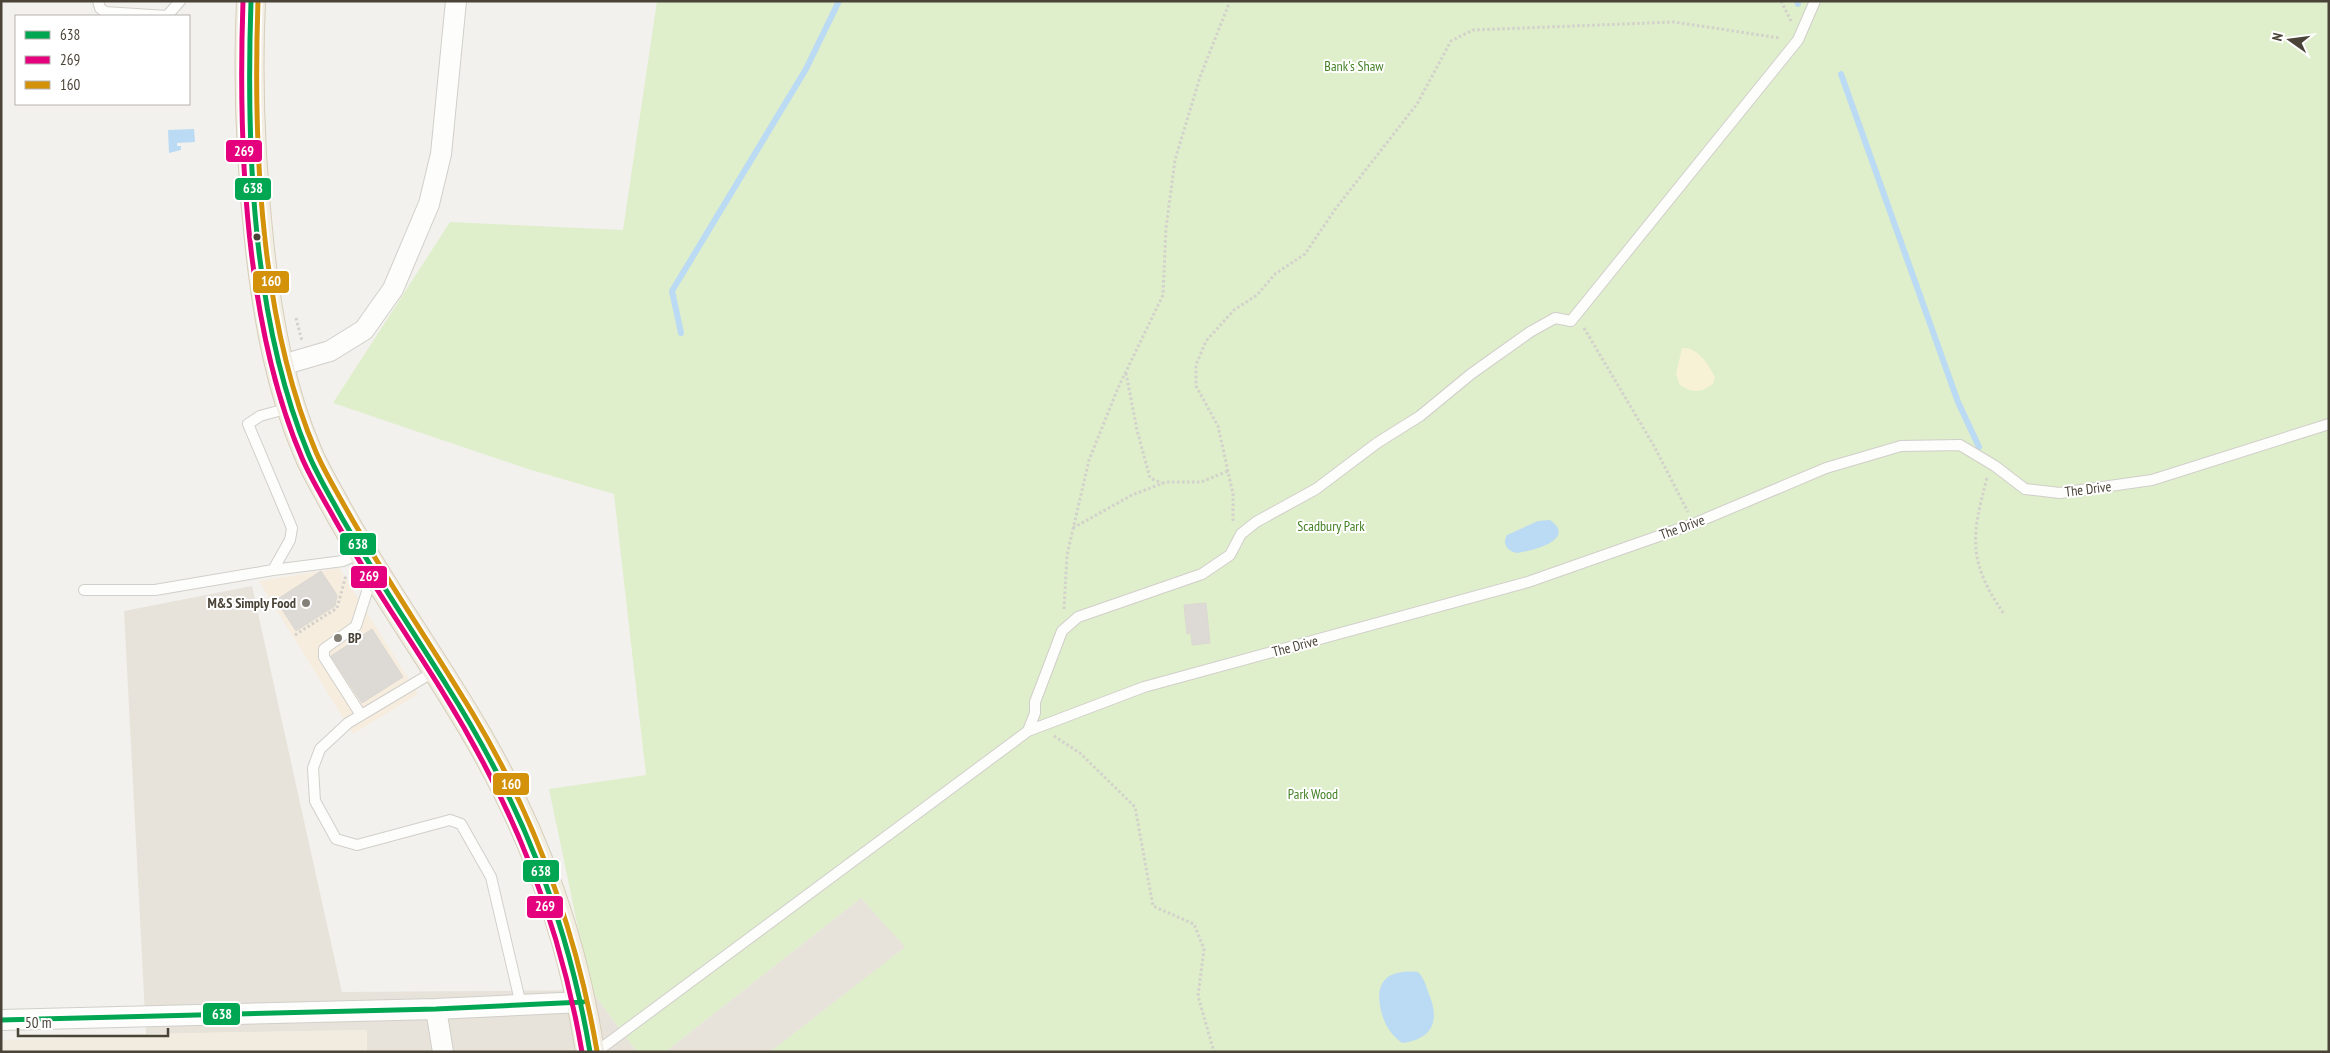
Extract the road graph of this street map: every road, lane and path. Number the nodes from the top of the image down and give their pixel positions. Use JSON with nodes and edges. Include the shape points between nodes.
{"nodes":[{"id":1,"x":98,"y":1,"type":"edge"},
{"id":2,"x":180,"y":1,"type":"edge"},
{"id":3,"x":251,"y":1,"type":"edge"},
{"id":4,"x":456,"y":1,"type":"edge"},
{"id":5,"x":1230,"y":1,"type":"edge"},
{"id":6,"x":1815,"y":1,"type":"edge"},
{"id":7,"x":104,"y":14,"type":"edge"},
{"id":8,"x":136,"y":15,"type":"edge"},
{"id":9,"x":168,"y":15,"type":"edge"},
{"id":10,"x":1798,"y":40,"type":"junction"},
{"id":11,"x":294,"y":309,"type":"dead end"},
{"id":12,"x":1576,"y":315,"type":"junction"},
{"id":13,"x":306,"y":358,"type":"junction"},
{"id":14,"x":279,"y":366,"type":"junction"},
{"id":15,"x":1126,"y":372,"type":"junction"},
{"id":16,"x":290,"y":408,"type":"junction"},
{"id":17,"x":2329,"y":424,"type":"edge"},
{"id":18,"x":1991,"y":463,"type":"junction"},
{"id":19,"x":1228,"y":471,"type":"junction"},
{"id":20,"x":1162,"y":483,"type":"junction"},
{"id":21,"x":1694,"y":524,"type":"junction"},
{"id":22,"x":1073,"y":528,"type":"junction"},
{"id":23,"x":1230,"y":555,"type":"junction"},
{"id":24,"x":361,"y":564,"type":"junction"},
{"id":25,"x":273,"y":570,"type":"junction"},
{"id":26,"x":84,"y":590,"type":"dead end"},
{"id":27,"x":2004,"y":614,"type":"dead end"},
{"id":28,"x":1062,"y":631,"type":"junction"},
{"id":29,"x":295,"y":635,"type":"dead end"},
{"id":30,"x":436,"y":670,"type":"junction"},
{"id":31,"x":361,"y":715,"type":"junction"},
{"id":32,"x":1032,"y":729,"type":"junction"},
{"id":33,"x":583,"y":1002,"type":"junction"},
{"id":34,"x":521,"y":1005,"type":"junction"},
{"id":35,"x":436,"y":1008,"type":"junction"},
{"id":36,"x":1,"y":1020,"type":"edge"},
{"id":37,"x":443,"y":1052,"type":"edge"},
{"id":38,"x":590,"y":1052,"type":"edge"},
{"id":39,"x":596,"y":1052,"type":"edge"},
{"id":40,"x":1214,"y":1052,"type":"edge"}],
"edges":[{"from":1,"to":7,"type":"lane"},
{"from":2,"to":9,"type":"lane"},
{"from":3,"to":14,"type":"main road","via":[[248,58],[252,176],[266,296]]},
{"from":4,"to":13,"type":"street","via":[[442,154],[429,204],[406,259],[393,289],[364,330],[330,351]]},
{"from":5,"to":15,"type":"path","via":[[1200,77],[1175,160],[1166,228],[1163,295]]},
{"from":6,"to":10,"type":"lane"},
{"from":7,"to":8,"type":"lane"},
{"from":10,"to":12,"type":"lane"},
{"from":10,"to":19,"type":"path","via":[[1674,22],[1473,30],[1451,41],[1417,104],[1336,208],[1305,254],[1275,274],[1257,295],[1234,310],[1206,342],[1196,365],[1196,386],[1218,426]]},
{"from":11,"to":13,"type":"path"},
{"from":12,"to":21,"type":"path","via":[[1654,446]]},
{"from":12,"to":23,"type":"lane","via":[[1571,321],[1554,318],[1530,332],[1420,416],[1377,442],[1316,489],[1256,522],[1241,534]]},
{"from":13,"to":14,"type":"street"},
{"from":14,"to":16,"type":"main road"},
{"from":15,"to":20,"type":"path","via":[[1143,458],[1150,478]]},
{"from":15,"to":22,"type":"path","via":[[1089,460]]},
{"from":16,"to":24,"type":"main road","via":[[308,455]]},
{"from":16,"to":25,"type":"lane","via":[[260,416],[248,424],[292,528],[290,540]]},
{"from":17,"to":18,"type":"lane","name":"The Drive","via":[[2152,480],[2060,493],[2025,489]]},
{"from":18,"to":21,"type":"lane","name":"The Drive","via":[[1960,445],[1901,446],[1826,468]]},
{"from":18,"to":27,"type":"path","via":[[1978,510],[1974,544],[1986,586]]},
{"from":19,"to":20,"type":"path","via":[[1201,482]]},
{"from":19,"to":23,"type":"path","via":[[1234,515]]},
{"from":20,"to":22,"type":"path","via":[[1132,495]]},
{"from":21,"to":32,"type":"lane","name":"The Drive","via":[[1528,582],[1144,687]]},
{"from":22,"to":28,"type":"path","via":[[1067,555]]},
{"from":23,"to":28,"type":"lane","via":[[1202,574],[1078,617]]},
{"from":24,"to":25,"type":"lane","via":[[343,561]]},
{"from":24,"to":29,"type":"path","via":[[337,608]]},
{"from":24,"to":30,"type":"main road"},
{"from":24,"to":31,"type":"lane","via":[[356,626],[323,652]]},
{"from":25,"to":26,"type":"lane","via":[[155,590]]},
{"from":28,"to":32,"type":"lane","via":[[1035,702]]},
{"from":30,"to":31,"type":"lane"},
{"from":30,"to":33,"type":"main road","via":[[485,748],[523,820],[567,942]]},
{"from":31,"to":34,"type":"lane","via":[[320,749],[313,768],[315,800],[336,839],[357,845],[450,820],[462,824],[491,877]]},
{"from":32,"to":39,"type":"lane","name":"The Drive"},
{"from":32,"to":40,"type":"path","via":[[1060,739],[1080,753],[1135,807],[1153,906],[1194,924],[1204,948],[1198,996]]},
{"from":33,"to":34,"type":"street"},
{"from":33,"to":38,"type":"main road"},
{"from":34,"to":35,"type":"street"},
{"from":35,"to":36,"type":"street"},
{"from":35,"to":37,"type":"street"}]}
